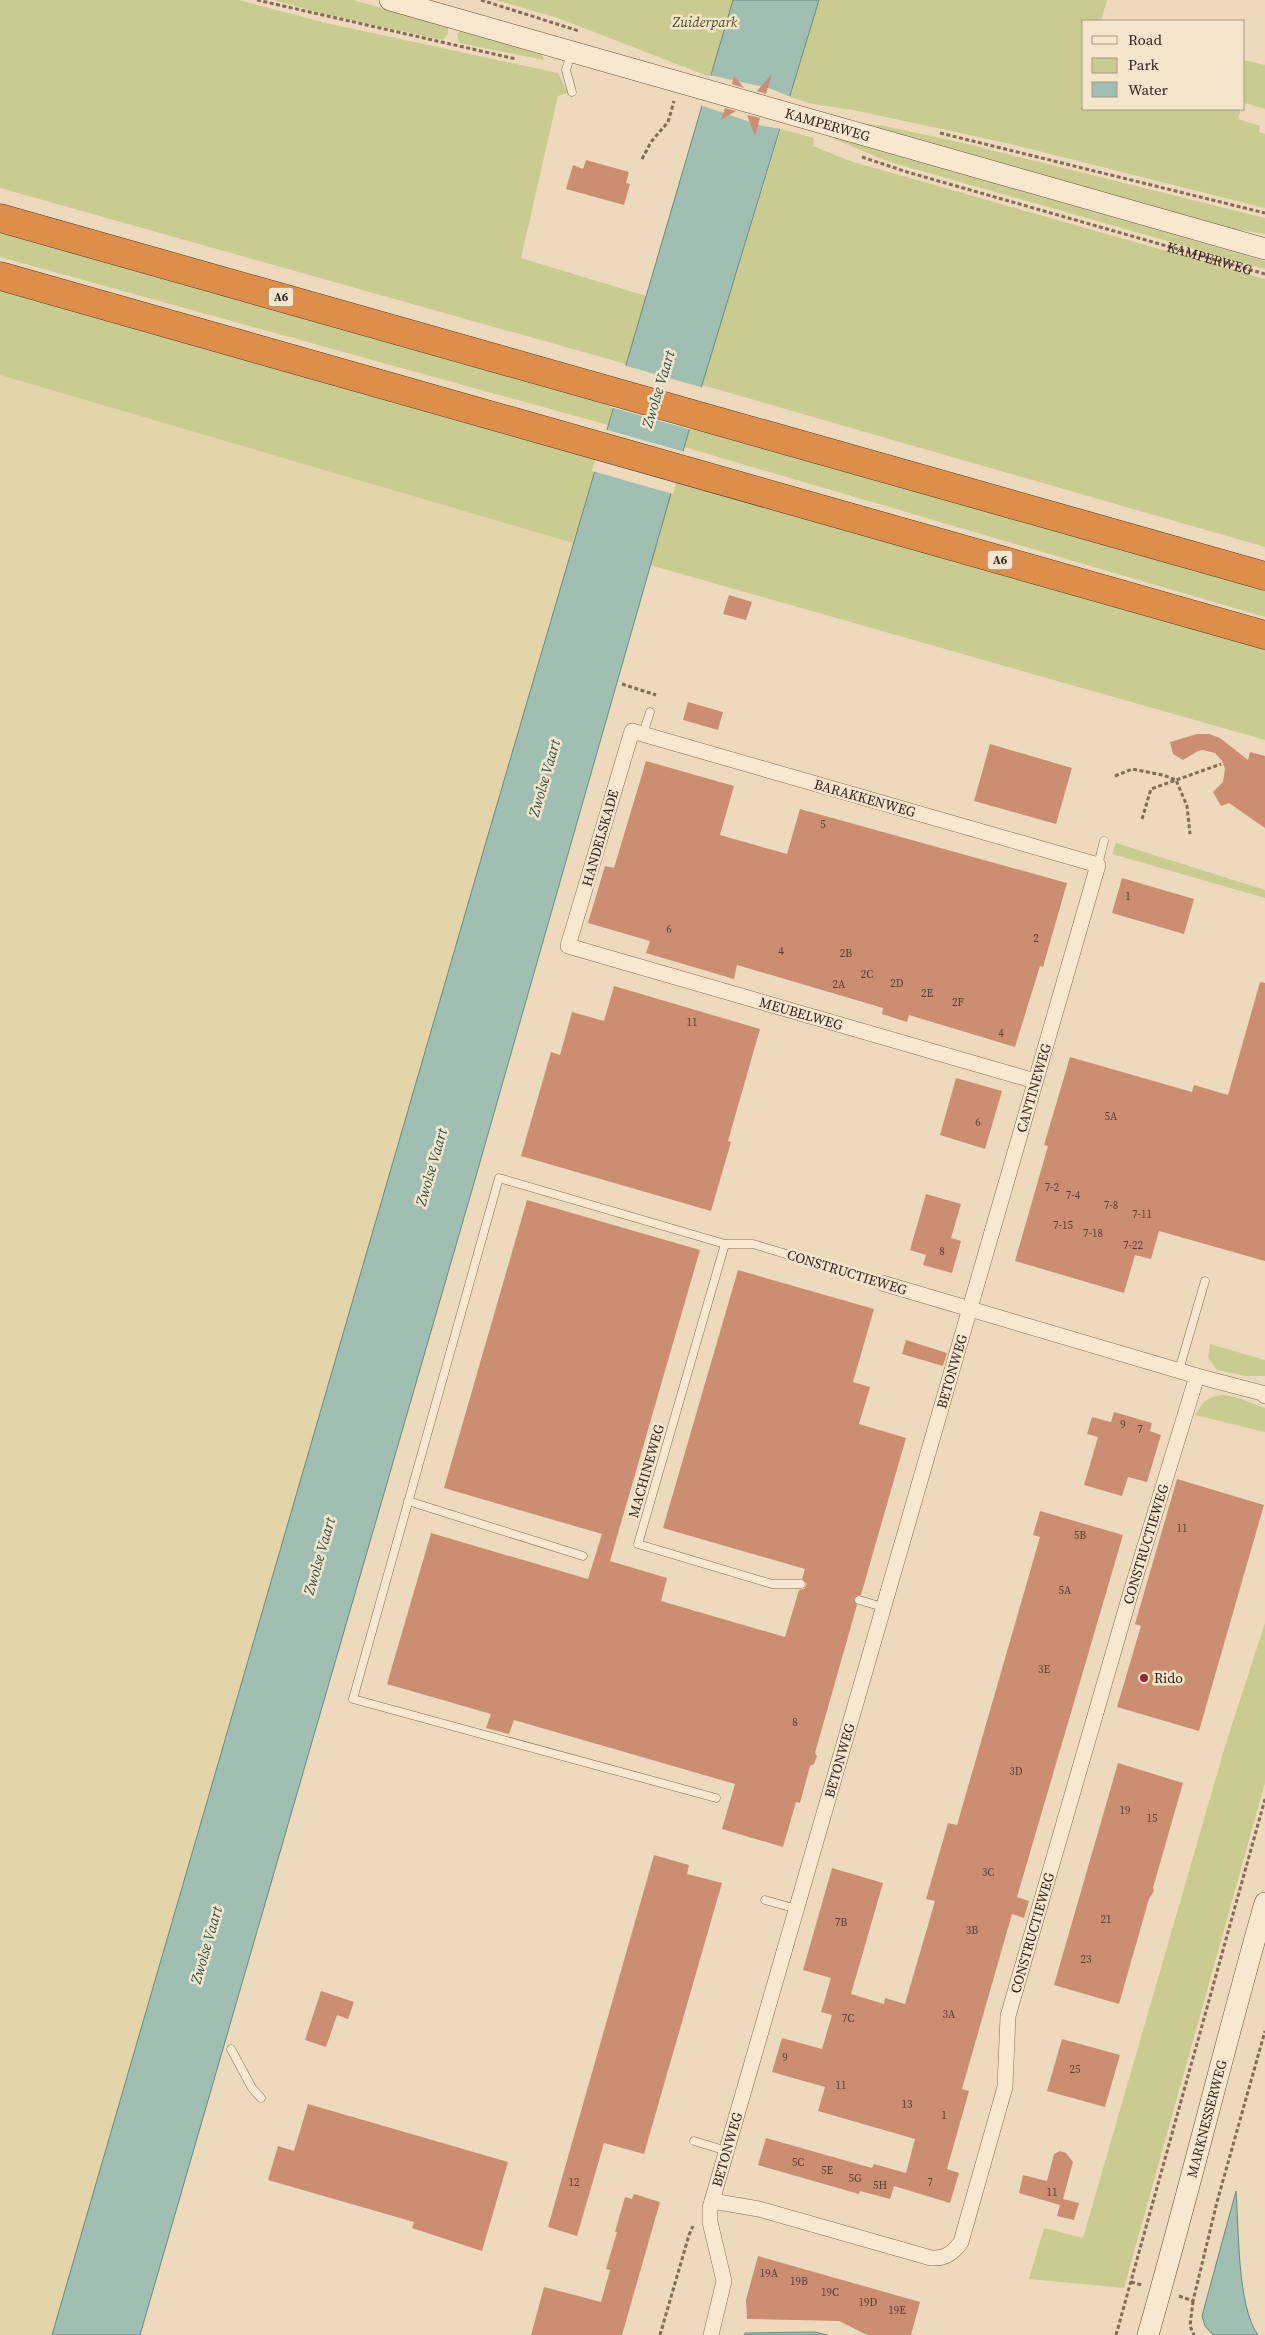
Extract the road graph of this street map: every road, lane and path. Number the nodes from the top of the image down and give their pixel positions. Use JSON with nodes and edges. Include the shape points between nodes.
{"nodes":[{"id":1,"x":257,"y":0,"type":"edge"},
{"id":2,"x":390,"y":0,"type":"edge"},
{"id":3,"x":571,"y":52,"type":"junction"},
{"id":4,"x":524,"y":60,"type":"dead end"},
{"id":5,"x":572,"y":92,"type":"dead end"},
{"id":6,"x":675,"y":98,"type":"dead end"},
{"id":7,"x":930,"y":131,"type":"dead end"},
{"id":8,"x":860,"y":157,"type":"dead end"},
{"id":9,"x":642,"y":159,"type":"dead end"},
{"id":10,"x":1265,"y":213,"type":"edge"},
{"id":11,"x":0,"y":218,"type":"edge"},
{"id":12,"x":1265,"y":249,"type":"edge"},
{"id":13,"x":1265,"y":274,"type":"edge"},
{"id":14,"x":0,"y":276,"type":"edge"},
{"id":15,"x":1265,"y":576,"type":"edge"},
{"id":16,"x":1265,"y":635,"type":"edge"},
{"id":17,"x":622,"y":684,"type":"dead end"},
{"id":18,"x":656,"y":695,"type":"dead end"},
{"id":19,"x":650,"y":712,"type":"dead end"},
{"id":20,"x":638,"y":732,"type":"junction"},
{"id":21,"x":1221,"y":764,"type":"dead end"},
{"id":22,"x":1115,"y":776,"type":"dead end"},
{"id":23,"x":1176,"y":780,"type":"junction"},
{"id":24,"x":1142,"y":819,"type":"dead end"},
{"id":25,"x":1190,"y":834,"type":"dead end"},
{"id":26,"x":1104,"y":841,"type":"dead end"},
{"id":27,"x":1098,"y":866,"type":"junction"},
{"id":28,"x":568,"y":946,"type":"joint"},
{"id":29,"x":1035,"y":1081,"type":"junction"},
{"id":30,"x":725,"y":1244,"type":"junction"},
{"id":31,"x":1205,"y":1282,"type":"dead end"},
{"id":32,"x":882,"y":1283,"type":"joint"},
{"id":33,"x":969,"y":1309,"type":"junction"},
{"id":34,"x":1179,"y":1370,"type":"junction"},
{"id":35,"x":1197,"y":1376,"type":"junction"},
{"id":36,"x":1264,"y":1394,"type":"edge"},
{"id":37,"x":408,"y":1501,"type":"junction"},
{"id":38,"x":583,"y":1556,"type":"dead end"},
{"id":39,"x":801,"y":1584,"type":"dead end"},
{"id":40,"x":859,"y":1600,"type":"dead end"},
{"id":41,"x":883,"y":1607,"type":"junction"},
{"id":42,"x":716,"y":1798,"type":"dead end"},
{"id":43,"x":1265,"y":1799,"type":"edge"},
{"id":44,"x":765,"y":1900,"type":"dead end"},
{"id":45,"x":1265,"y":1903,"type":"edge"},
{"id":46,"x":796,"y":1909,"type":"junction"},
{"id":47,"x":1265,"y":2031,"type":"edge"},
{"id":48,"x":231,"y":2049,"type":"dead end"},
{"id":49,"x":261,"y":2098,"type":"dead end"},
{"id":50,"x":694,"y":2141,"type":"dead end"},
{"id":51,"x":727,"y":2151,"type":"junction"},
{"id":52,"x":711,"y":2207,"type":"junction"},
{"id":53,"x":696,"y":2222,"type":"dead end"},
{"id":54,"x":1177,"y":2296,"type":"dead end"},
{"id":55,"x":1193,"y":2300,"type":"junction"},
{"id":56,"x":660,"y":2335,"type":"edge"},
{"id":57,"x":711,"y":2335,"type":"edge"},
{"id":58,"x":1116,"y":2335,"type":"edge"},
{"id":59,"x":1148,"y":2335,"type":"edge"},
{"id":60,"x":1194,"y":2335,"type":"edge"}],
"edges":[{"from":1,"to":4,"type":"path"},
{"from":2,"to":3,"type":"main road","name":"KAMPERWEG"},
{"from":3,"to":5,"type":"lane","via":[[566,70]]},
{"from":3,"to":12,"type":"main road","name":"KAMPERWEG"},
{"from":6,"to":9,"type":"path","via":[[668,122]]},
{"from":7,"to":10,"type":"path"},
{"from":8,"to":13,"type":"path","name":"KAMPERWEG"},
{"from":11,"to":15,"type":"highway","number":"A6"},
{"from":14,"to":16,"type":"highway","number":"A6"},
{"from":17,"to":18,"type":"path"},
{"from":19,"to":20,"type":"lane"},
{"from":20,"to":27,"type":"street","name":"BARAKKENWEG"},
{"from":20,"to":28,"type":"street","name":"HANDELSKADE"},
{"from":21,"to":23,"type":"path"},
{"from":22,"to":23,"type":"path","via":[[1132,769]]},
{"from":23,"to":24,"type":"path","via":[[1151,789]]},
{"from":23,"to":25,"type":"path","via":[[1188,810]]},
{"from":26,"to":27,"type":"lane"},
{"from":27,"to":29,"type":"street","name":"CANTINEWEG"},
{"from":28,"to":29,"type":"street","name":"MEUBELWEG"},
{"from":29,"to":33,"type":"street","name":"CANTINEWEG"},
{"from":30,"to":32,"type":"lane","name":"CONSTRUCTIEWEG","via":[[753,1244]]},
{"from":30,"to":37,"type":"lane","name":"CONSTRUCTIEWEG","via":[[499,1178]]},
{"from":30,"to":39,"type":"lane","name":"MACHINEWEG","via":[[638,1544],[772,1584]]},
{"from":31,"to":34,"type":"lane"},
{"from":32,"to":33,"type":"street","name":"CONSTRUCTIEWEG"},
{"from":33,"to":34,"type":"street","name":"CONSTRUCTIEWEG"},
{"from":33,"to":41,"type":"street","name":"BETONWEG"},
{"from":34,"to":35,"type":"street","name":"CONSTRUCTIEWEG"},
{"from":35,"to":36,"type":"street","name":"CONSTRUCTIEWEG"},
{"from":35,"to":52,"type":"street","name":"CONSTRUCTIEWEG","via":[[1009,2009],[1004,2087],[961,2242],[951,2253],[931,2258],[759,2209]]},
{"from":37,"to":38,"type":"lane"},
{"from":37,"to":42,"type":"lane","via":[[353,1699]]},
{"from":40,"to":41,"type":"lane"},
{"from":41,"to":46,"type":"street","name":"BETONWEG"},
{"from":43,"to":58,"type":"path"},
{"from":44,"to":46,"type":"lane"},
{"from":45,"to":59,"type":"main road","name":"MARKNESSERWEG"},
{"from":46,"to":51,"type":"street","name":"BETONWEG"},
{"from":47,"to":55,"type":"path"},
{"from":48,"to":49,"type":"lane"},
{"from":50,"to":51,"type":"lane"},
{"from":51,"to":52,"type":"street","name":"BETONWEG"},
{"from":52,"to":57,"type":"street","via":[[724,2281]]},
{"from":53,"to":56,"type":"path","via":[[688,2235]]},
{"from":54,"to":55,"type":"path"},
{"from":55,"to":60,"type":"path","via":[[1190,2326]]}]}
